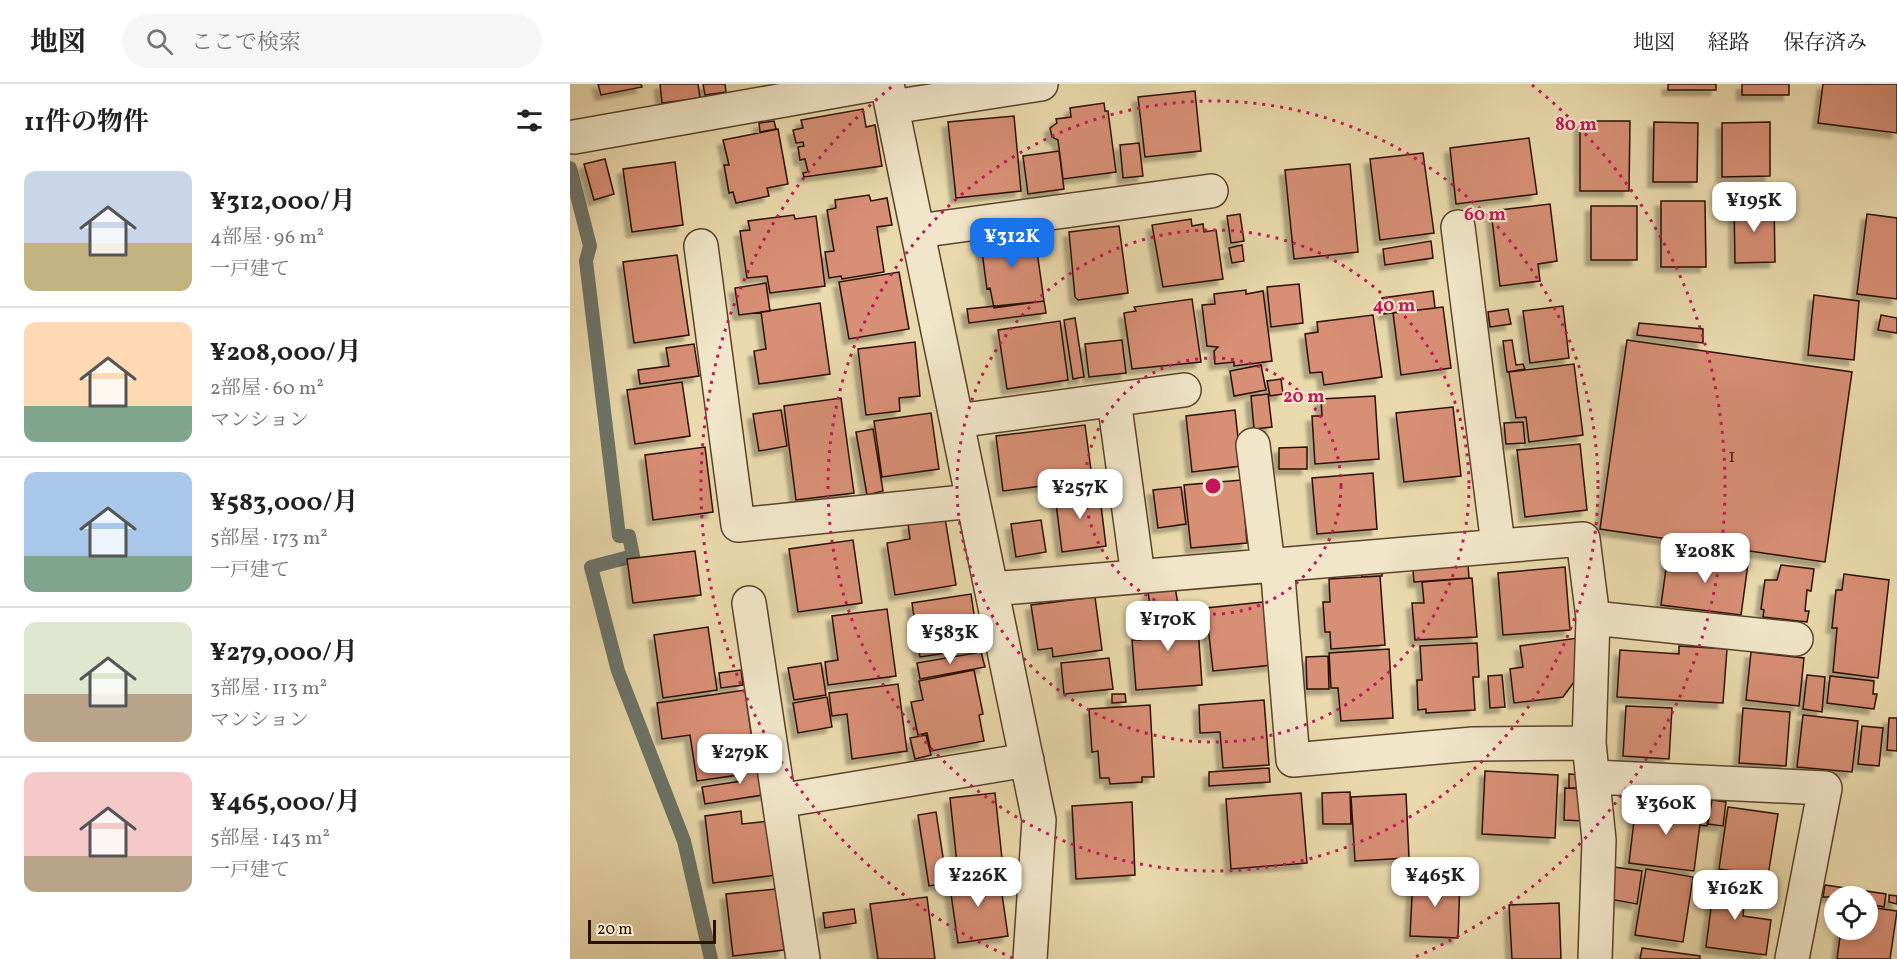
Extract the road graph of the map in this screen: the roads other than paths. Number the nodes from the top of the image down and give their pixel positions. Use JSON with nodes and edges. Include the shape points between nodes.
{"nodes":[{"id":1,"x":1041,"y":84,"type":"edge"},
{"id":2,"x":885,"y":92,"type":"edge"},
{"id":3,"x":574,"y":137,"type":"dead end"},
{"id":4,"x":1211,"y":191,"type":"dead end"},
{"id":5,"x":1458,"y":226,"type":"dead end"},
{"id":6,"x":918,"y":231,"type":"junction"},
{"id":7,"x":701,"y":246,"type":"dead end"},
{"id":8,"x":1184,"y":390,"type":"dead end"},
{"id":9,"x":1114,"y":400,"type":"junction"},
{"id":10,"x":957,"y":421,"type":"junction"},
{"id":11,"x":1253,"y":445,"type":"dead end"},
{"id":12,"x":974,"y":501,"type":"junction"},
{"id":13,"x":1498,"y":545,"type":"junction"},
{"id":14,"x":1273,"y":564,"type":"junction"},
{"id":15,"x":1138,"y":576,"type":"junction"},
{"id":16,"x":992,"y":589,"type":"junction"},
{"id":17,"x":749,"y":603,"type":"dead end"},
{"id":18,"x":1593,"y":618,"type":"junction"},
{"id":19,"x":1796,"y":639,"type":"dead end"},
{"id":20,"x":1588,"y":743,"type":"junction"},
{"id":21,"x":1027,"y":760,"type":"junction"},
{"id":22,"x":1594,"y":777,"type":"junction"},
{"id":23,"x":779,"y":801,"type":"junction"},
{"id":24,"x":803,"y":959,"type":"edge"},
{"id":25,"x":1030,"y":959,"type":"edge"},
{"id":26,"x":1594,"y":959,"type":"edge"},
{"id":27,"x":1792,"y":959,"type":"edge"}],
"edges":[{"from":1,"to":2,"type":"street"},
{"from":2,"to":3,"type":"street"},
{"from":2,"to":6,"type":"street"},
{"from":4,"to":6,"type":"street"},
{"from":5,"to":13,"type":"street"},
{"from":6,"to":10,"type":"street"},
{"from":7,"to":12,"type":"street","via":[[738,525]]},
{"from":8,"to":9,"type":"street"},
{"from":9,"to":10,"type":"street"},
{"from":9,"to":15,"type":"street"},
{"from":10,"to":12,"type":"street"},
{"from":11,"to":14,"type":"street"},
{"from":12,"to":16,"type":"street"},
{"from":13,"to":14,"type":"street"},
{"from":13,"to":18,"type":"street","via":[[1583,539]]},
{"from":14,"to":15,"type":"street"},
{"from":14,"to":20,"type":"street","via":[[1293,760],[1473,744]]},
{"from":15,"to":16,"type":"street"},
{"from":16,"to":21,"type":"street"},
{"from":17,"to":23,"type":"street"},
{"from":18,"to":19,"type":"street"},
{"from":18,"to":20,"type":"street"},
{"from":20,"to":22,"type":"street"},
{"from":21,"to":23,"type":"street"},
{"from":21,"to":25,"type":"street","via":[[1039,820]]},
{"from":22,"to":26,"type":"street","via":[[1599,840]]},
{"from":22,"to":27,"type":"street","via":[[1825,788]]},
{"from":23,"to":24,"type":"street"}]}
